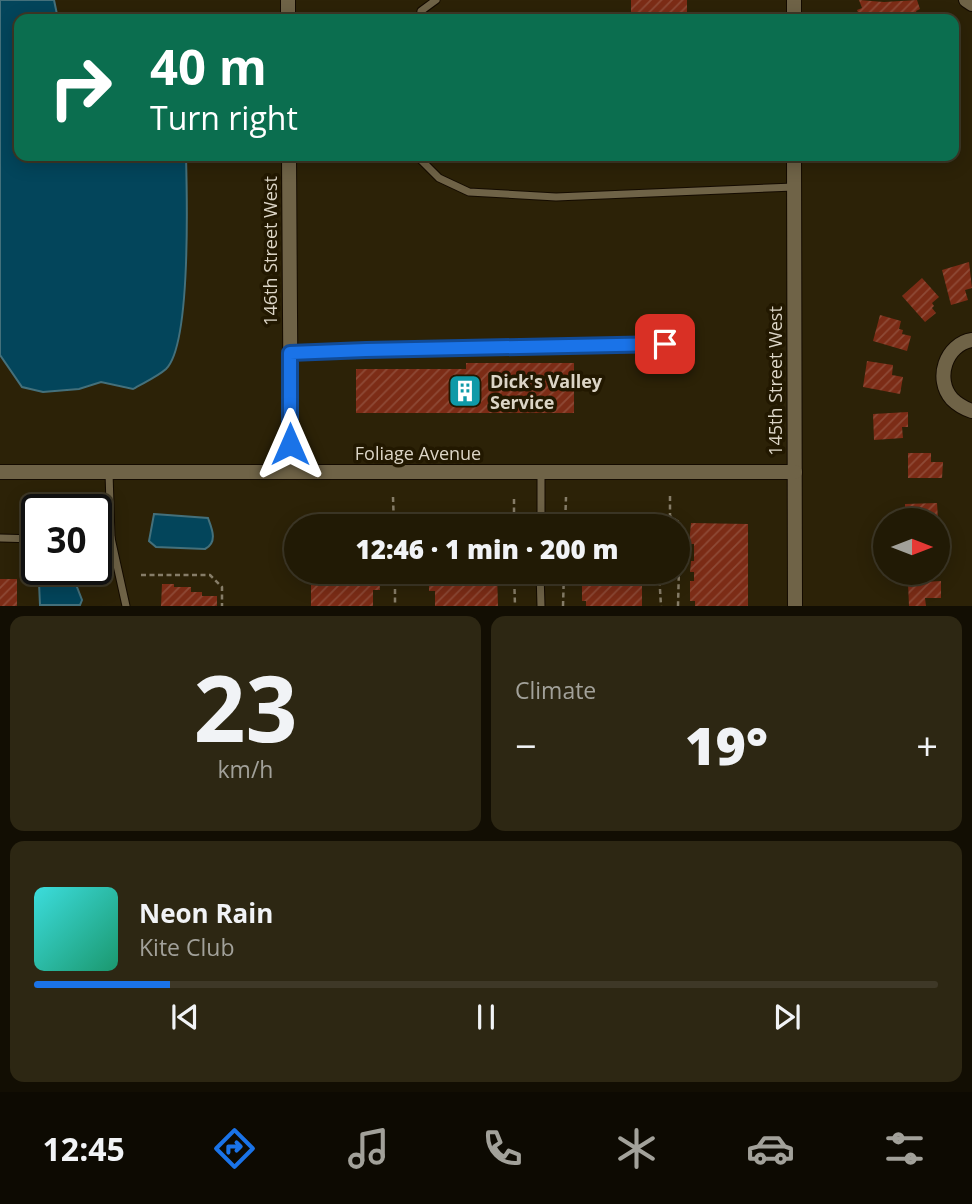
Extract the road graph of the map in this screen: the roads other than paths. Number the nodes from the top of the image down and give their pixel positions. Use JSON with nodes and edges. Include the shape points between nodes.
{"nodes":[{"id":1,"x":436,"y":0,"type":"edge"},
{"id":2,"x":966,"y":0,"type":"edge"},
{"id":3,"x":972,"y":4,"type":"edge"},
{"id":4,"x":420,"y":14,"type":"edge"},
{"id":5,"x":289,"y":161,"type":"edge"},
{"id":6,"x":422,"y":161,"type":"edge"},
{"id":7,"x":794,"y":161,"type":"edge"},
{"id":8,"x":794,"y":187,"type":"junction"},
{"id":9,"x":972,"y":340,"type":"edge"},
{"id":10,"x":665,"y":344,"type":"dead end"},
{"id":11,"x":290,"y":353,"type":"junction"},
{"id":12,"x":972,"y":411,"type":"edge"},
{"id":13,"x":0,"y":472,"type":"edge"},
{"id":14,"x":109,"y":472,"type":"junction"},
{"id":15,"x":291,"y":472,"type":"junction"},
{"id":16,"x":541,"y":472,"type":"junction"},
{"id":17,"x":795,"y":472,"type":"junction"},
{"id":18,"x":110,"y":494,"type":"edge"},
{"id":19,"x":541,"y":514,"type":"edge"},
{"id":20,"x":0,"y":538,"type":"edge"},
{"id":21,"x":21,"y":539,"type":"edge"},
{"id":22,"x":112,"y":543,"type":"edge"},
{"id":23,"x":540,"y":584,"type":"edge"},
{"id":24,"x":126,"y":606,"type":"edge"},
{"id":25,"x":541,"y":606,"type":"edge"},
{"id":26,"x":795,"y":606,"type":"edge"}],
"edges":[{"from":1,"to":4,"type":"lane"},
{"from":2,"to":3,"type":"street"},
{"from":5,"to":11,"type":"street","name":"146th Street West"},
{"from":6,"to":8,"type":"lane","via":[[439,178],[469,192],[556,197]]},
{"from":7,"to":8,"type":"street","name":"145th Street West"},
{"from":8,"to":17,"type":"street","name":"145th Street West"},
{"from":9,"to":12,"type":"street","via":[[953,349],[943,373],[952,399]]},
{"from":10,"to":11,"type":"lane"},
{"from":11,"to":15,"type":"street","name":"146th Street West"},
{"from":13,"to":14,"type":"street","name":"Foliage Avenue"},
{"from":14,"to":15,"type":"street","name":"Foliage Avenue"},
{"from":14,"to":18,"type":"lane"},
{"from":15,"to":16,"type":"street","name":"Foliage Avenue"},
{"from":16,"to":17,"type":"street","name":"Foliage Avenue"},
{"from":16,"to":19,"type":"lane"},
{"from":17,"to":26,"type":"street","name":"145th Street West"},
{"from":20,"to":21,"type":"lane"},
{"from":22,"to":24,"type":"lane"},
{"from":23,"to":25,"type":"lane"}]}
